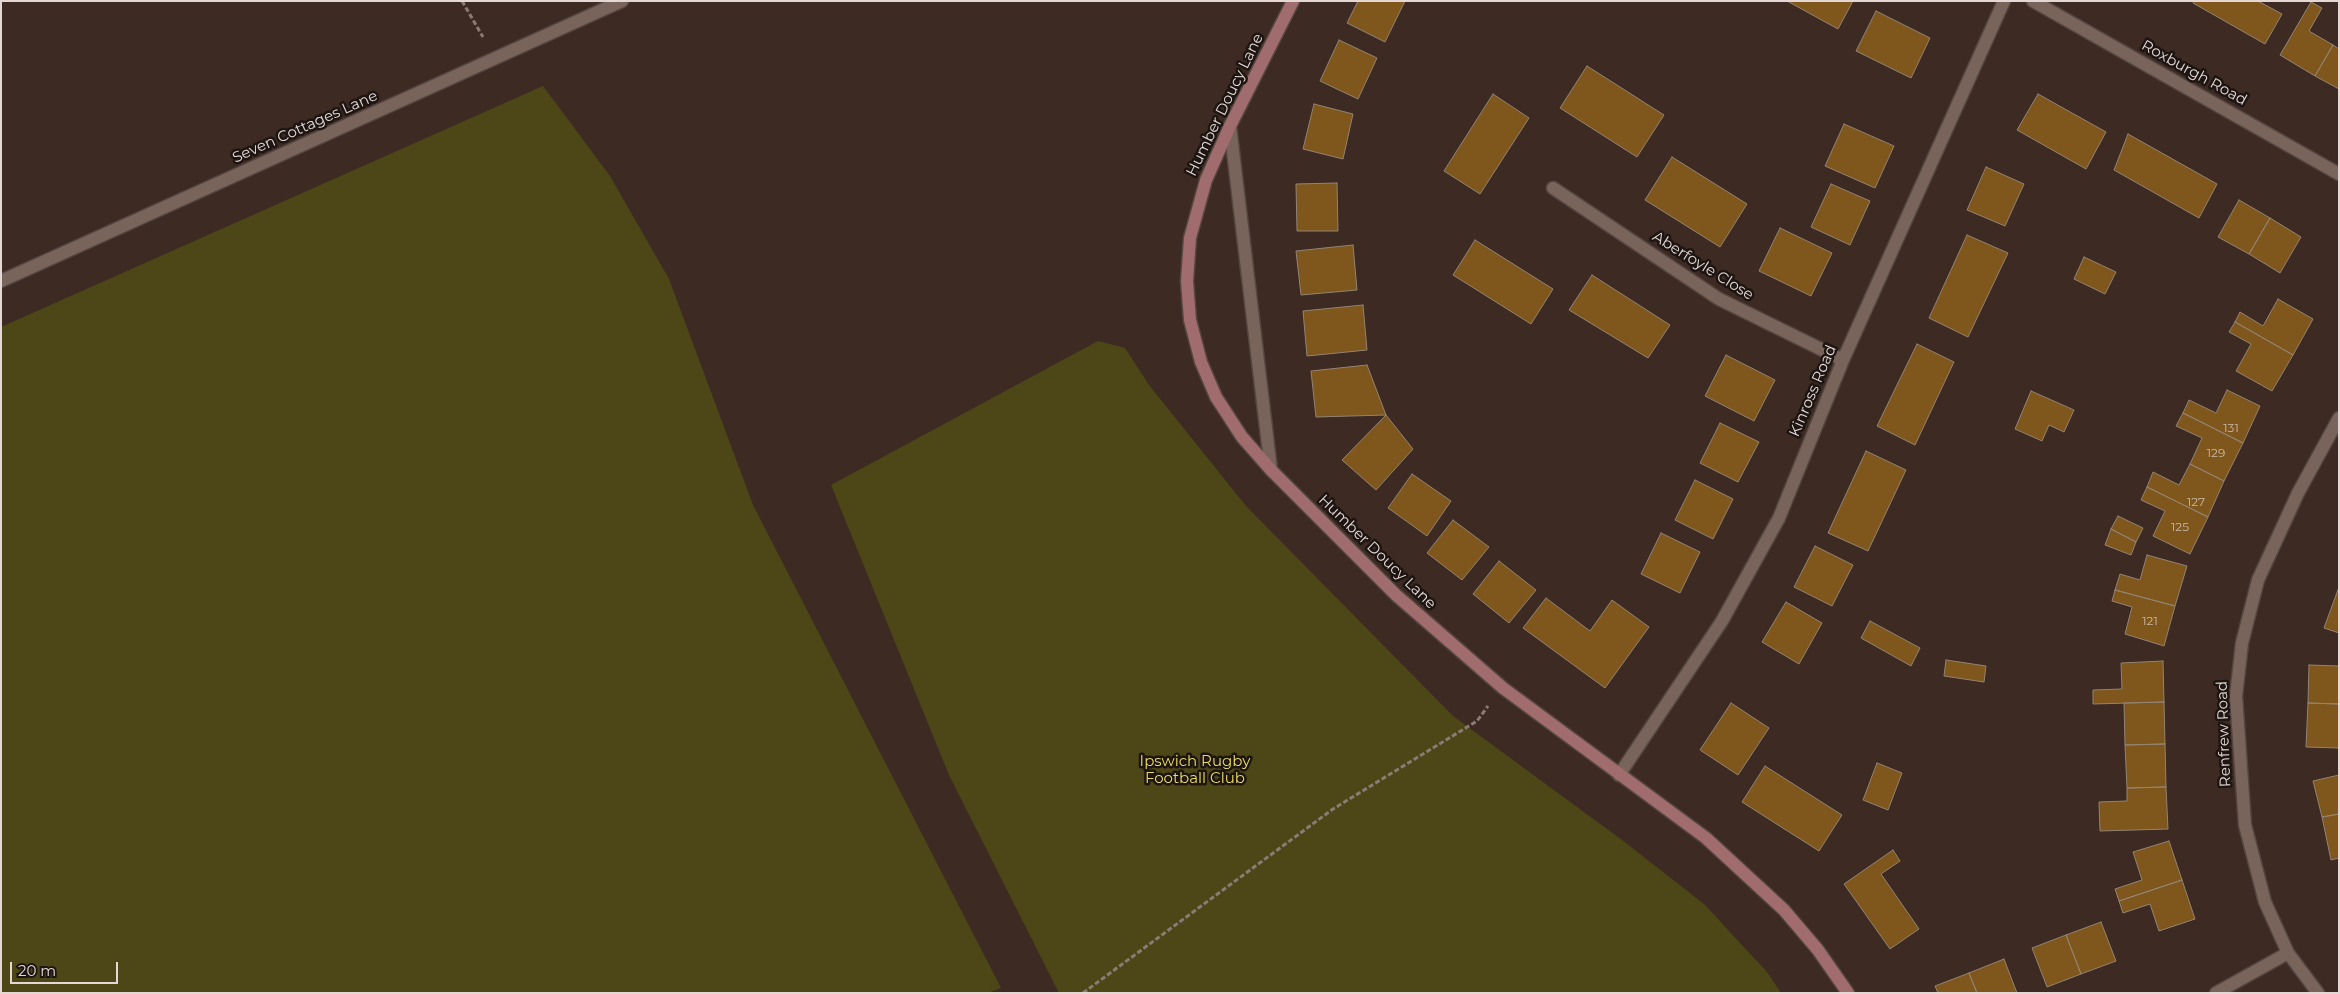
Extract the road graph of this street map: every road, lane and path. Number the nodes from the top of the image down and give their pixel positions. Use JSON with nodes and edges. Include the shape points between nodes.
{"nodes":[{"id":1,"x":462,"y":1,"type":"edge"},
{"id":2,"x":622,"y":1,"type":"edge"},
{"id":3,"x":1293,"y":1,"type":"edge"},
{"id":4,"x":2004,"y":1,"type":"edge"},
{"id":5,"x":2033,"y":1,"type":"edge"},
{"id":6,"x":496,"y":59,"type":"junction"},
{"id":7,"x":1230,"y":126,"type":"junction"},
{"id":8,"x":2339,"y":174,"type":"edge"},
{"id":9,"x":1553,"y":188,"type":"dead end"},
{"id":10,"x":1,"y":281,"type":"edge"},
{"id":11,"x":1843,"y":360,"type":"junction"},
{"id":12,"x":2339,"y":418,"type":"edge"},
{"id":13,"x":1270,"y":470,"type":"junction"},
{"id":14,"x":1503,"y":688,"type":"junction"},
{"id":15,"x":1619,"y":775,"type":"junction"},
{"id":16,"x":2288,"y":954,"type":"junction"},
{"id":17,"x":1083,"y":993,"type":"edge"},
{"id":18,"x":1848,"y":993,"type":"edge"},
{"id":19,"x":2216,"y":993,"type":"edge"},
{"id":20,"x":2318,"y":993,"type":"edge"}],
"edges":[{"from":1,"to":6,"type":"path"},
{"from":2,"to":6,"type":"street","name":"Seven Cottages Lane"},
{"from":3,"to":7,"type":"street","name":"Humber Doucy Lane"},
{"from":4,"to":11,"type":"street","name":"Kinross Road"},
{"from":5,"to":8,"type":"street","name":"Roxburgh Road"},
{"from":6,"to":10,"type":"street","name":"Seven Cottages Lane"},
{"from":7,"to":13,"type":"street"},
{"from":7,"to":13,"type":"street","name":"Humber Doucy Lane","via":[[1196,212],[1187,258],[1186,293],[1201,362],[1216,397],[1242,438]]},
{"from":9,"to":11,"type":"street","name":"Aberfoyle Close","via":[[1719,299]]},
{"from":11,"to":15,"type":"street","name":"Kinross Road","via":[[1774,527],[1722,622]]},
{"from":12,"to":16,"type":"street","name":"Renfrew Road","via":[[2298,492],[2258,580],[2242,643],[2236,696],[2244,826],[2265,902]]},
{"from":13,"to":14,"type":"street","name":"Humber Doucy Lane","via":[[1422,619]]},
{"from":14,"to":15,"type":"street","name":"Humber Doucy Lane"},
{"from":14,"to":17,"type":"path","via":[[1477,721],[1333,809]]},
{"from":15,"to":18,"type":"street","name":"Humber Doucy Lane","via":[[1706,838],[1784,910]]},
{"from":16,"to":19,"type":"street"},
{"from":16,"to":20,"type":"street","name":"Renfrew Road"}]}
